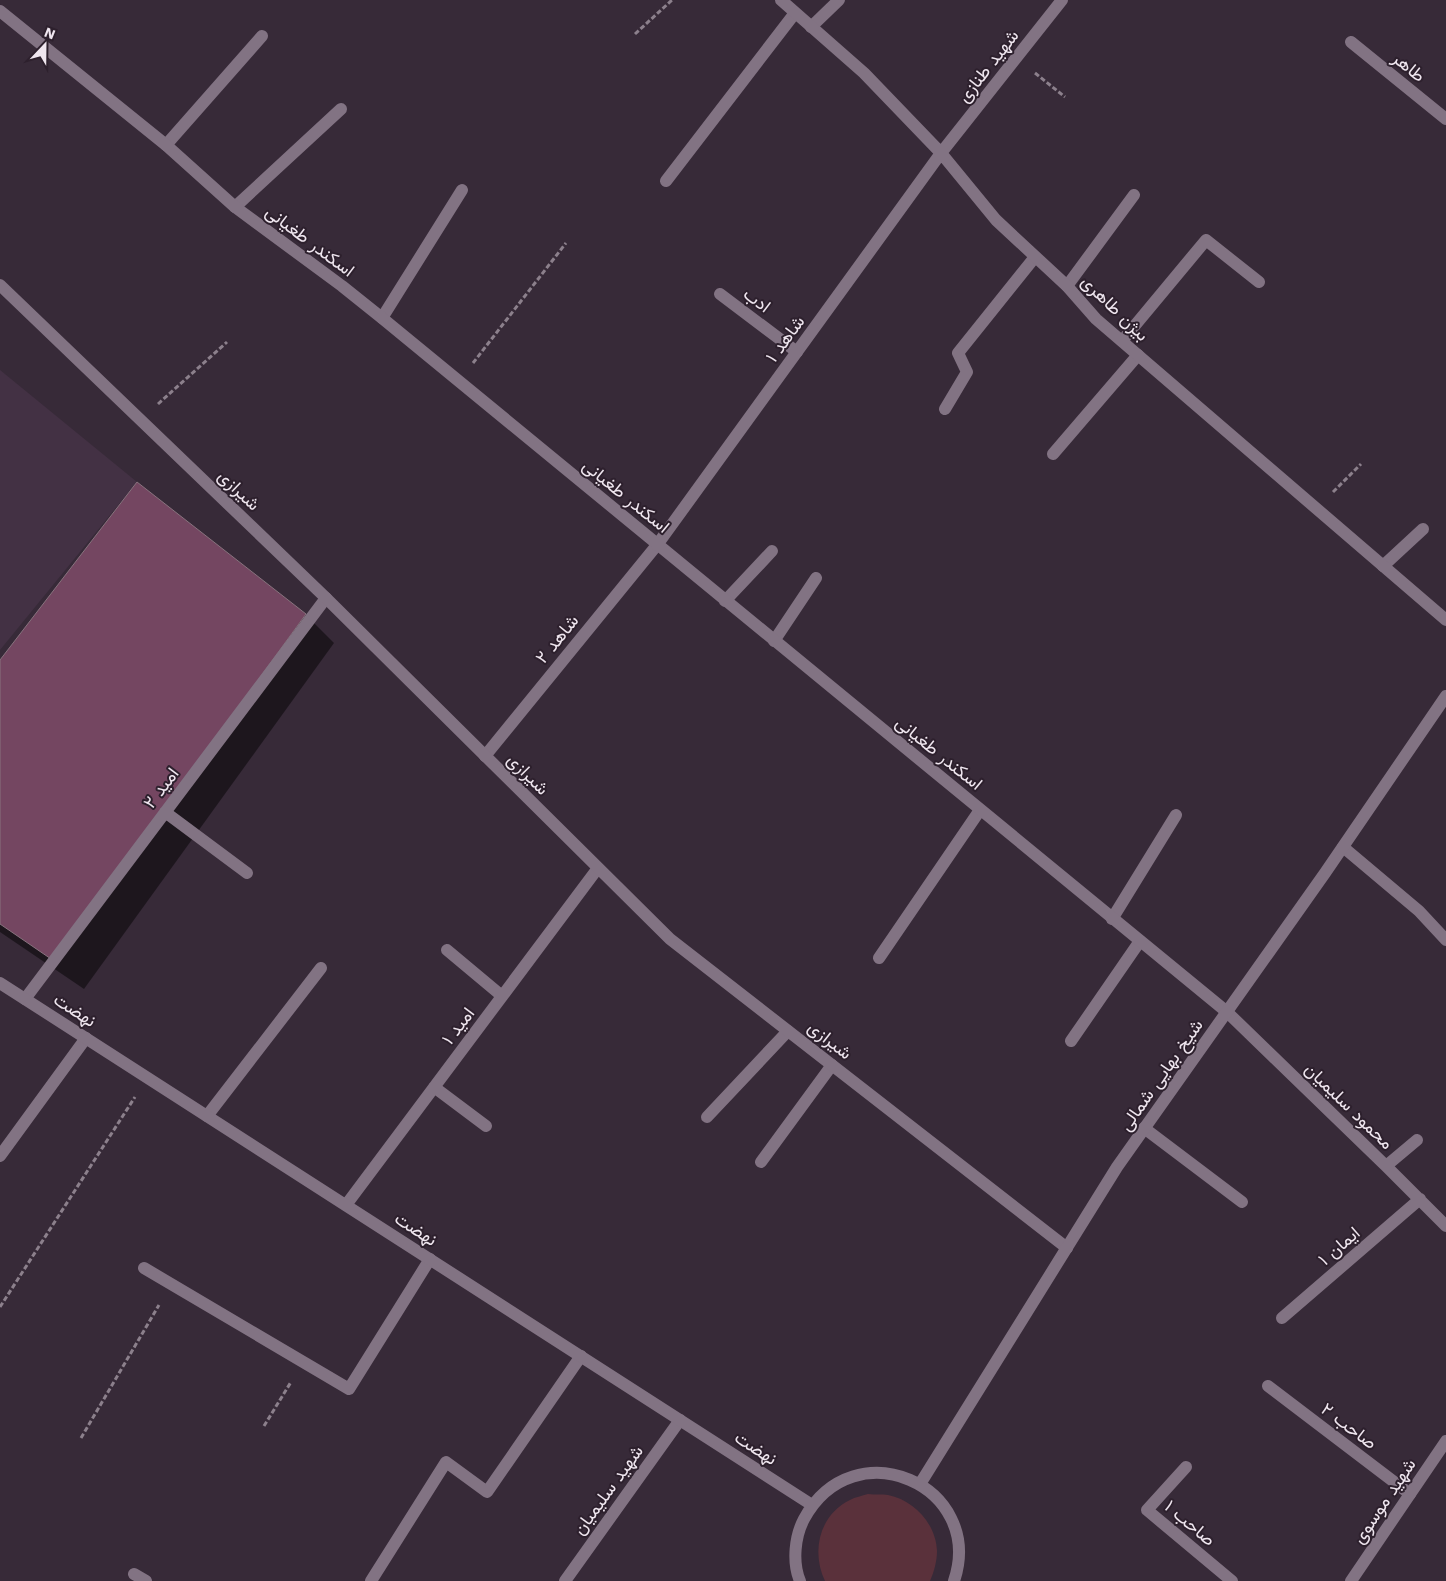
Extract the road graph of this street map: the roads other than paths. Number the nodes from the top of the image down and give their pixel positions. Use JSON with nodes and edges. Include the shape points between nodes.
{"nodes":[{"id":1,"x":781,"y":0,"type":"edge"},
{"id":2,"x":839,"y":0,"type":"edge"},
{"id":3,"x":1062,"y":0,"type":"edge"},
{"id":4,"x":0,"y":11,"type":"edge"},
{"id":5,"x":795,"y":12,"type":"junction"},
{"id":6,"x":811,"y":27,"type":"junction"},
{"id":7,"x":262,"y":36,"type":"dead end"},
{"id":8,"x":1351,"y":42,"type":"dead end"},
{"id":9,"x":341,"y":109,"type":"dead end"},
{"id":10,"x":1446,"y":119,"type":"edge"},
{"id":11,"x":166,"y":145,"type":"junction"},
{"id":12,"x":941,"y":153,"type":"junction"},
{"id":13,"x":666,"y":181,"type":"dead end"},
{"id":14,"x":462,"y":190,"type":"dead end"},
{"id":15,"x":1134,"y":195,"type":"dead end"},
{"id":16,"x":235,"y":207,"type":"junction"},
{"id":17,"x":1035,"y":257,"type":"junction"},
{"id":18,"x":1259,"y":282,"type":"dead end"},
{"id":19,"x":0,"y":285,"type":"edge"},
{"id":20,"x":1067,"y":286,"type":"junction"},
{"id":21,"x":720,"y":294,"type":"dead end"},
{"id":22,"x":382,"y":318,"type":"junction"},
{"id":23,"x":1122,"y":341,"type":"junction"},
{"id":24,"x":797,"y":352,"type":"junction"},
{"id":25,"x":1138,"y":355,"type":"junction"},
{"id":26,"x":945,"y":409,"type":"dead end"},
{"id":27,"x":1053,"y":454,"type":"dead end"},
{"id":28,"x":1423,"y":529,"type":"dead end"},
{"id":29,"x":658,"y":545,"type":"junction"},
{"id":30,"x":772,"y":551,"type":"dead end"},
{"id":31,"x":1383,"y":566,"type":"junction"},
{"id":32,"x":816,"y":578,"type":"dead end"},
{"id":33,"x":326,"y":598,"type":"junction"},
{"id":34,"x":725,"y":601,"type":"junction"},
{"id":35,"x":1446,"y":620,"type":"edge"},
{"id":36,"x":774,"y":641,"type":"junction"},
{"id":37,"x":1446,"y":696,"type":"edge"},
{"id":38,"x":485,"y":756,"type":"junction"},
{"id":39,"x":980,"y":810,"type":"junction"},
{"id":40,"x":165,"y":812,"type":"junction"},
{"id":41,"x":1176,"y":814,"type":"dead end"},
{"id":42,"x":1343,"y":847,"type":"junction"},
{"id":43,"x":598,"y":868,"type":"junction"},
{"id":44,"x":247,"y":873,"type":"dead end"},
{"id":45,"x":1112,"y":918,"type":"junction"},
{"id":46,"x":1446,"y":940,"type":"edge"},
{"id":47,"x":1140,"y":941,"type":"junction"},
{"id":48,"x":447,"y":950,"type":"dead end"},
{"id":49,"x":879,"y":958,"type":"dead end"},
{"id":50,"x":321,"y":968,"type":"dead end"},
{"id":51,"x":0,"y":983,"type":"edge"},
{"id":52,"x":502,"y":996,"type":"junction"},
{"id":53,"x":25,"y":999,"type":"junction"},
{"id":54,"x":1227,"y":1012,"type":"junction"},
{"id":55,"x":788,"y":1031,"type":"junction"},
{"id":56,"x":86,"y":1038,"type":"junction"},
{"id":57,"x":1071,"y":1041,"type":"dead end"},
{"id":58,"x":832,"y":1065,"type":"junction"},
{"id":59,"x":434,"y":1087,"type":"junction"},
{"id":60,"x":207,"y":1116,"type":"junction"},
{"id":61,"x":707,"y":1116,"type":"dead end"},
{"id":62,"x":486,"y":1126,"type":"dead end"},
{"id":63,"x":1144,"y":1128,"type":"junction"},
{"id":64,"x":1417,"y":1140,"type":"dead end"},
{"id":65,"x":0,"y":1156,"type":"edge"},
{"id":66,"x":761,"y":1162,"type":"dead end"},
{"id":67,"x":1386,"y":1166,"type":"junction"},
{"id":68,"x":1420,"y":1199,"type":"junction"},
{"id":69,"x":1242,"y":1202,"type":"dead end"},
{"id":70,"x":346,"y":1205,"type":"junction"},
{"id":71,"x":1446,"y":1226,"type":"edge"},
{"id":72,"x":1067,"y":1248,"type":"junction"},
{"id":73,"x":430,"y":1259,"type":"junction"},
{"id":74,"x":144,"y":1268,"type":"dead end"},
{"id":75,"x":1282,"y":1318,"type":"dead end"},
{"id":76,"x":581,"y":1356,"type":"junction"},
{"id":77,"x":1268,"y":1386,"type":"dead end"},
{"id":78,"x":680,"y":1420,"type":"junction"},
{"id":79,"x":1446,"y":1441,"type":"edge"},
{"id":80,"x":1186,"y":1467,"type":"dead end"},
{"id":81,"x":920,"y":1484,"type":"junction"},
{"id":82,"x":1410,"y":1494,"type":"junction"},
{"id":83,"x":812,"y":1505,"type":"junction"},
{"id":84,"x":134,"y":1574,"type":"dead end"},
{"id":85,"x":146,"y":1581,"type":"edge"},
{"id":86,"x":371,"y":1581,"type":"edge"},
{"id":87,"x":565,"y":1581,"type":"edge"},
{"id":88,"x":800,"y":1581,"type":"edge"},
{"id":89,"x":954,"y":1581,"type":"edge"},
{"id":90,"x":1232,"y":1581,"type":"edge"},
{"id":91,"x":1351,"y":1581,"type":"edge"}],
"edges":[{"from":1,"to":5,"type":"street","name":"بیژن طاهری"},
{"from":2,"to":6,"type":"street"},
{"from":3,"to":12,"type":"street","name":"شهید طنازی"},
{"from":4,"to":11,"type":"street","name":"اسکندر طغیانی"},
{"from":5,"to":6,"type":"street","name":"بیژن طاهری"},
{"from":5,"to":13,"type":"street"},
{"from":6,"to":12,"type":"street","name":"بیژن طاهری","via":[[864,73]]},
{"from":7,"to":11,"type":"street"},
{"from":8,"to":10,"type":"street","name":"طاهر"},
{"from":9,"to":16,"type":"street"},
{"from":11,"to":16,"type":"street","name":"اسکندر طغیانی"},
{"from":12,"to":17,"type":"street","name":"بیژن طاهری","via":[[996,220]]},
{"from":12,"to":24,"type":"street","name":"شاهد ۱"},
{"from":14,"to":22,"type":"street"},
{"from":15,"to":20,"type":"street"},
{"from":16,"to":22,"type":"street","name":"اسکندر طغیانی"},
{"from":17,"to":20,"type":"street","name":"بیژن طاهری"},
{"from":17,"to":26,"type":"street","via":[[958,352],[967,372]]},
{"from":18,"to":23,"type":"street","via":[[1206,240]]},
{"from":19,"to":33,"type":"street","name":"شیرازی"},
{"from":20,"to":23,"type":"street","name":"بیژن طاهری","via":[[1096,319]]},
{"from":21,"to":24,"type":"street","name":"ادب"},
{"from":22,"to":29,"type":"street","name":"اسکندر طغیانی"},
{"from":23,"to":25,"type":"street","name":"بیژن طاهری"},
{"from":24,"to":29,"type":"street","name":"شاهد ۱"},
{"from":25,"to":27,"type":"street"},
{"from":25,"to":31,"type":"street","name":"بیژن طاهری"},
{"from":28,"to":31,"type":"street"},
{"from":29,"to":34,"type":"street","name":"اسکندر طغیانی"},
{"from":29,"to":38,"type":"street","name":"شاهد ۲"},
{"from":30,"to":34,"type":"street"},
{"from":31,"to":35,"type":"street","name":"بیژن طاهری"},
{"from":32,"to":36,"type":"street"},
{"from":33,"to":38,"type":"street","name":"شیرازی"},
{"from":33,"to":40,"type":"street","name":"امید ۲"},
{"from":34,"to":36,"type":"street","name":"اسکندر طغیانی"},
{"from":36,"to":39,"type":"street","name":"اسکندر طغیانی"},
{"from":37,"to":42,"type":"street","name":"شیخ بهایی شمالی"},
{"from":38,"to":43,"type":"street","name":"شیرازی"},
{"from":39,"to":45,"type":"street","name":"اسکندر طغیانی"},
{"from":39,"to":49,"type":"street"},
{"from":40,"to":44,"type":"street"},
{"from":40,"to":53,"type":"street","name":"امید ۲"},
{"from":41,"to":45,"type":"street"},
{"from":42,"to":46,"type":"street","via":[[1420,911]]},
{"from":42,"to":54,"type":"street","name":"شیخ بهایی شمالی"},
{"from":43,"to":52,"type":"street","name":"امید ۱"},
{"from":43,"to":55,"type":"street","name":"شیرازی","via":[[670,939]]},
{"from":45,"to":47,"type":"street","name":"اسکندر طغیانی"},
{"from":47,"to":54,"type":"street","name":"اسکندر طغیانی"},
{"from":47,"to":57,"type":"street"},
{"from":48,"to":52,"type":"street"},
{"from":50,"to":60,"type":"street"},
{"from":51,"to":53,"type":"street","name":"نهضت"},
{"from":52,"to":59,"type":"street","name":"امید ۱"},
{"from":53,"to":56,"type":"street","name":"نهضت"},
{"from":54,"to":63,"type":"street","name":"شیخ بهایی شمالی"},
{"from":54,"to":67,"type":"street","name":"محمود سلیمیان"},
{"from":55,"to":58,"type":"street","name":"شیرازی"},
{"from":55,"to":61,"type":"street"},
{"from":56,"to":60,"type":"street","name":"نهضت"},
{"from":56,"to":65,"type":"street"},
{"from":58,"to":66,"type":"street"},
{"from":58,"to":72,"type":"street","name":"شیرازی"},
{"from":59,"to":62,"type":"street"},
{"from":59,"to":70,"type":"street","name":"امید ۱"},
{"from":60,"to":70,"type":"street","name":"نهضت"},
{"from":63,"to":69,"type":"street"},
{"from":63,"to":72,"type":"street","name":"شیخ بهایی شمالی"},
{"from":64,"to":67,"type":"street"},
{"from":67,"to":68,"type":"street","name":"محمود سلیمیان"},
{"from":68,"to":71,"type":"street","name":"محمود سلیمیان"},
{"from":68,"to":75,"type":"street","name":"ایمان ۱"},
{"from":70,"to":73,"type":"street","name":"نهضت"},
{"from":72,"to":81,"type":"street","name":"شیخ بهایی شمالی"},
{"from":73,"to":74,"type":"street","via":[[349,1389]]},
{"from":73,"to":76,"type":"street","name":"نهضت"},
{"from":76,"to":78,"type":"street","name":"نهضت"},
{"from":76,"to":86,"type":"street","via":[[487,1492],[446,1462]]},
{"from":77,"to":82,"type":"street","name":"صاحب ۲"},
{"from":78,"to":83,"type":"street","name":"نهضت"},
{"from":78,"to":87,"type":"street","name":"شهید سلیمیان"},
{"from":79,"to":82,"type":"street","name":"شهید موسوی"},
{"from":80,"to":90,"type":"street","name":"صاحب ۱","via":[[1147,1510]]},
{"from":81,"to":83,"type":"street","via":[[898,1475],[874,1472],[850,1477],[829,1488]]},
{"from":81,"to":89,"type":"street","via":[[939,1500],[952,1520],[959,1544]]},
{"from":82,"to":91,"type":"street","name":"شهید موسوی"},
{"from":83,"to":88,"type":"street","via":[[800,1527],[795,1553]]},
{"from":84,"to":85,"type":"street"}]}
